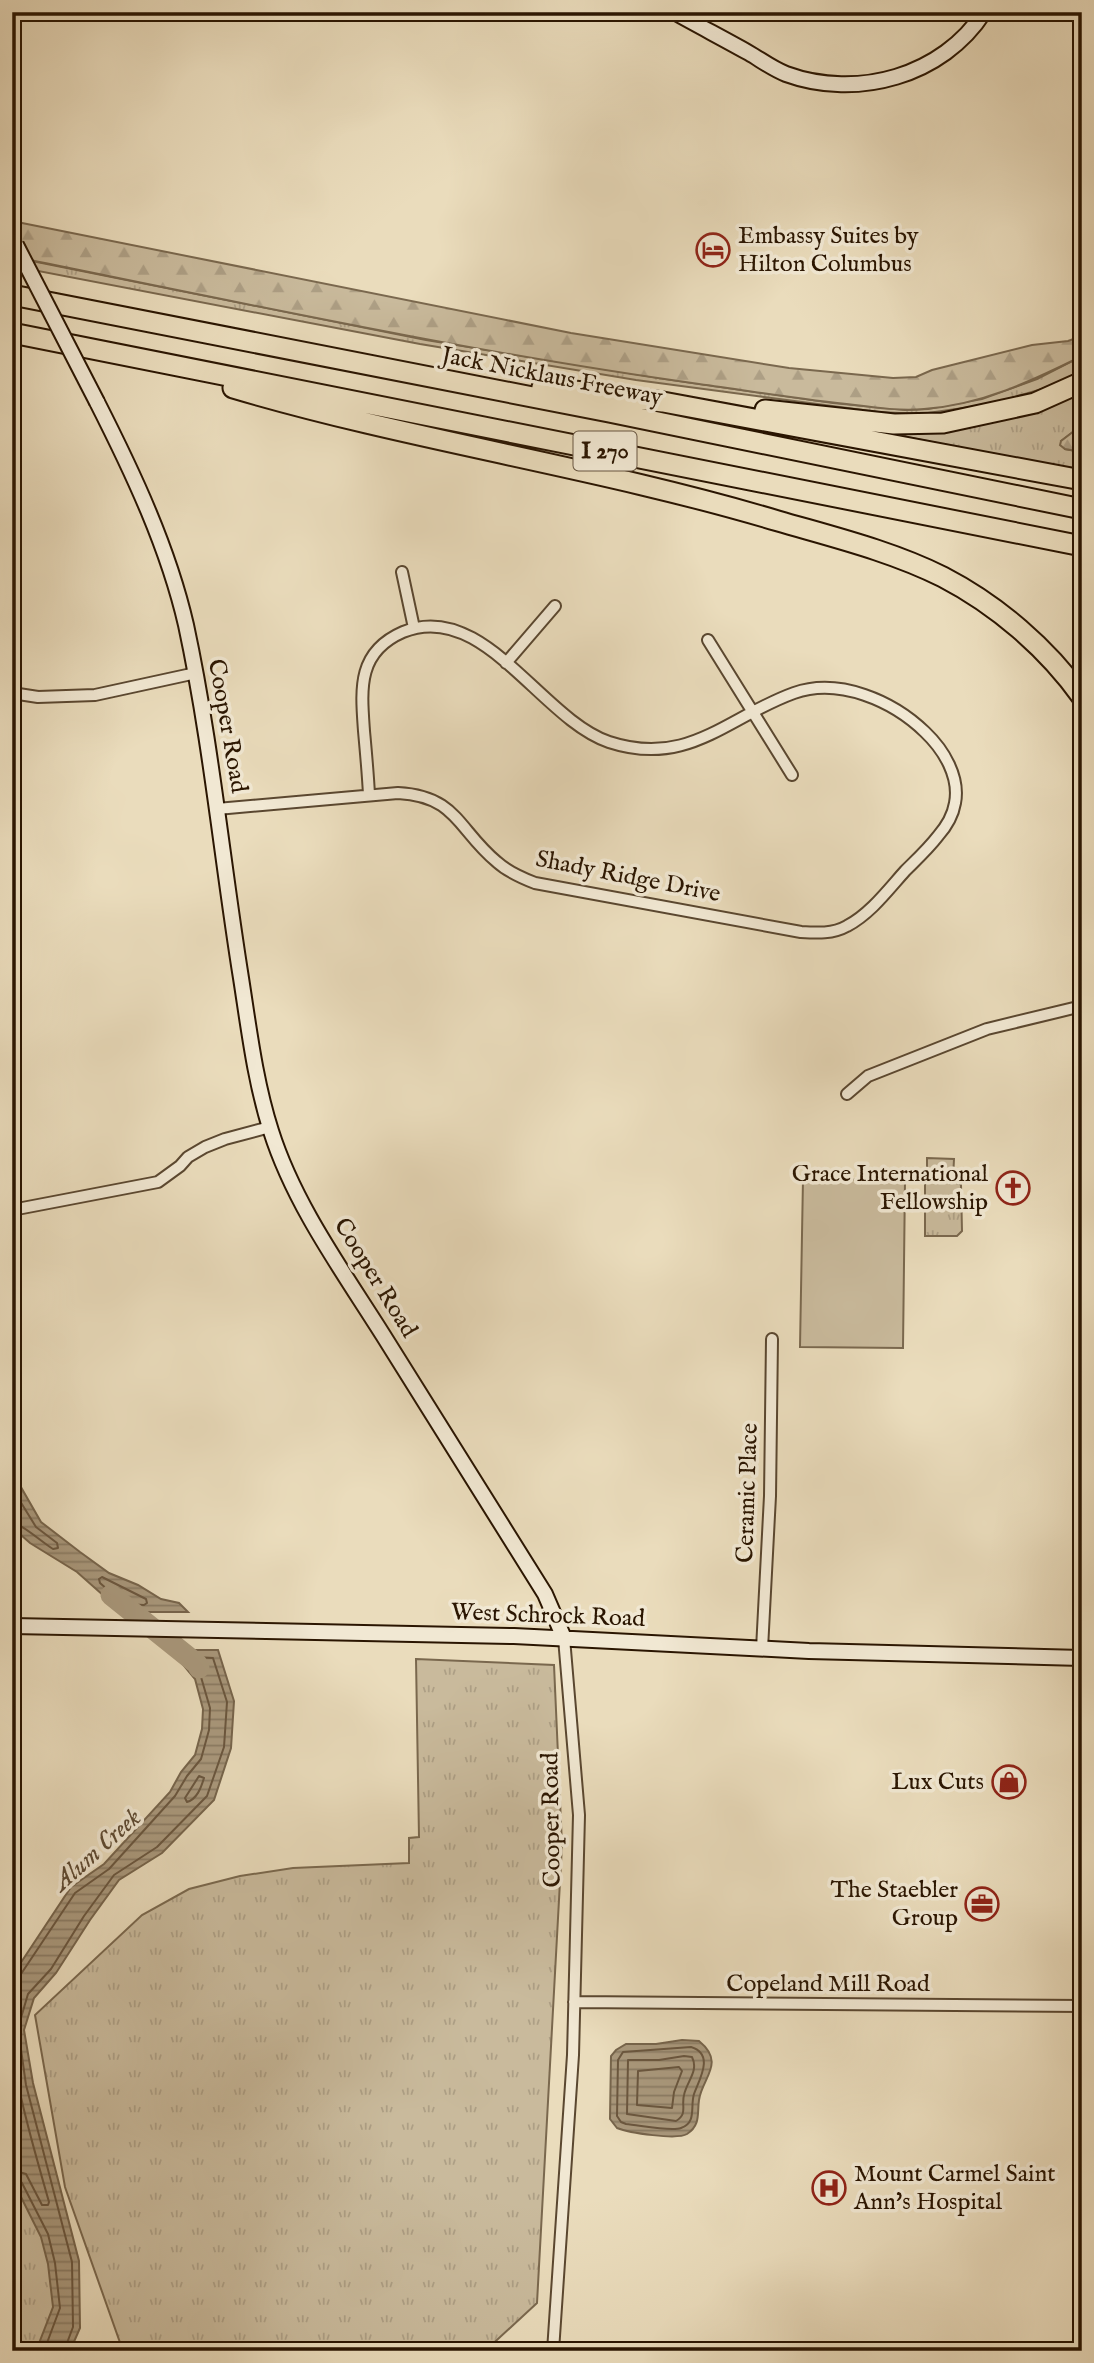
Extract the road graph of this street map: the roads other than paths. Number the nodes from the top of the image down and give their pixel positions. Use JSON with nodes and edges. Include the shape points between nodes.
{"nodes":[{"id":1,"x":674,"y":12,"type":"edge"},
{"id":2,"x":984,"y":12,"type":"edge"},
{"id":3,"x":14,"y":241,"type":"edge"},
{"id":4,"x":12,"y":295,"type":"edge"},
{"id":5,"x":12,"y":333,"type":"edge"},
{"id":6,"x":128,"y":357,"type":"junction"},
{"id":7,"x":353,"y":363,"type":"junction"},
{"id":8,"x":1082,"y":382,"type":"edge"},
{"id":9,"x":663,"y":402,"type":"junction"},
{"id":10,"x":1082,"y":480,"type":"edge"},
{"id":11,"x":1082,"y":509,"type":"edge"},
{"id":12,"x":1082,"y":546,"type":"edge"},
{"id":13,"x":402,"y":572,"type":"dead end"},
{"id":14,"x":555,"y":606,"type":"dead end"},
{"id":15,"x":414,"y":628,"type":"junction"},
{"id":16,"x":708,"y":640,"type":"dead end"},
{"id":17,"x":506,"y":663,"type":"junction"},
{"id":18,"x":196,"y":673,"type":"junction"},
{"id":19,"x":12,"y":693,"type":"edge"},
{"id":20,"x":1082,"y":697,"type":"edge"},
{"id":21,"x":753,"y":711,"type":"junction"},
{"id":22,"x":792,"y":775,"type":"dead end"},
{"id":23,"x":369,"y":795,"type":"junction"},
{"id":24,"x":218,"y":809,"type":"junction"},
{"id":25,"x":1082,"y":1006,"type":"edge"},
{"id":26,"x":847,"y":1094,"type":"dead end"},
{"id":27,"x":270,"y":1127,"type":"junction"},
{"id":28,"x":12,"y":1210,"type":"edge"},
{"id":29,"x":772,"y":1339,"type":"dead end"},
{"id":30,"x":12,"y":1626,"type":"edge"},
{"id":31,"x":564,"y":1638,"type":"junction"},
{"id":32,"x":762,"y":1649,"type":"junction"},
{"id":33,"x":1082,"y":1658,"type":"edge"},
{"id":34,"x":574,"y":2002,"type":"junction"},
{"id":35,"x":1082,"y":2006,"type":"edge"},
{"id":36,"x":553,"y":2351,"type":"edge"}],
"edges":[{"from":1,"to":2,"type":"street","via":[[786,74],[837,86],[889,81],[936,61],[975,27]]},
{"from":3,"to":18,"type":"street","name":"Cooper Road","bridge":true,"via":[[128,462],[168,562]]},
{"from":4,"to":7,"type":"highway","name":"Jack Nicklaus Freeway","number":"I 270"},
{"from":5,"to":6,"type":"highway","number":"I 270"},
{"from":6,"to":12,"type":"highway","number":"I 270"},
{"from":6,"to":20,"type":"highway","via":[[388,428],[664,489],[901,559],[992,608],[1034,642]]},
{"from":7,"to":9,"type":"highway"},
{"from":7,"to":11,"type":"highway","name":"Jack Nicklaus Freeway","number":"I 270"},
{"from":8,"to":9,"type":"highway","via":[[1035,403],[943,423],[894,424]]},
{"from":9,"to":10,"type":"highway"},
{"from":13,"to":15,"type":"street"},
{"from":14,"to":17,"type":"street"},
{"from":15,"to":17,"type":"street","name":"Shady Ridge Drive","via":[[456,630]]},
{"from":15,"to":23,"type":"street","via":[[391,637],[373,654],[365,672],[361,690]]},
{"from":16,"to":21,"type":"street"},
{"from":17,"to":21,"type":"street","name":"Shady Ridge Drive","via":[[590,733],[628,747],[687,744]]},
{"from":18,"to":19,"type":"street","via":[[95,695]]},
{"from":18,"to":24,"type":"street","name":"Cooper Road"},
{"from":21,"to":22,"type":"street"},
{"from":21,"to":23,"type":"street","name":"Shady Ridge Drive","via":[[796,692],[834,689],[872,697],[925,732],[951,766],[955,804],[939,835],[872,907],[835,931],[801,932],[535,883],[496,862],[451,811],[426,796]]},
{"from":23,"to":24,"type":"street","name":"Shady Ridge Drive"},
{"from":24,"to":27,"type":"street","name":"Cooper Road","via":[[254,1062]]},
{"from":25,"to":26,"type":"street","via":[[987,1029],[868,1076]]},
{"from":27,"to":28,"type":"street","via":[[205,1147],[158,1182]]},
{"from":27,"to":31,"type":"street","name":"Cooper Road","via":[[288,1176],[317,1228],[545,1594]]},
{"from":29,"to":32,"type":"street","name":"Ceramic Place"},
{"from":30,"to":31,"type":"street","name":"West Schrock Road"},
{"from":31,"to":32,"type":"street","name":"West Schrock Road"},
{"from":31,"to":34,"type":"street","name":"Cooper Road","via":[[579,1815]]},
{"from":32,"to":33,"type":"street","name":"West Schrock Road"},
{"from":34,"to":35,"type":"street","name":"Copeland Mill Road"},
{"from":34,"to":36,"type":"street","name":"Cooper Road"}]}
